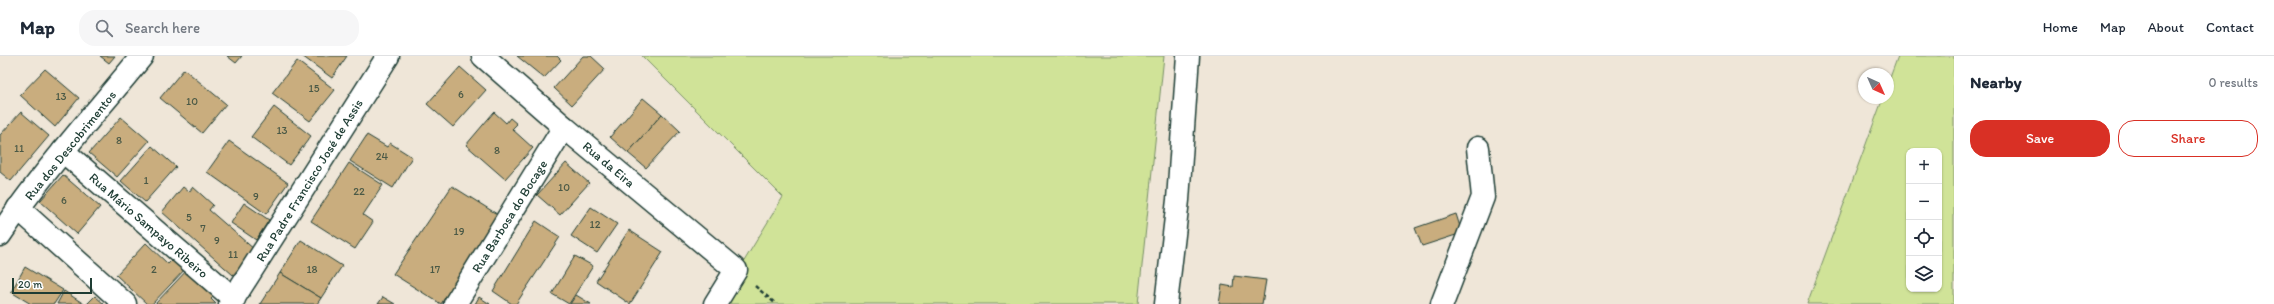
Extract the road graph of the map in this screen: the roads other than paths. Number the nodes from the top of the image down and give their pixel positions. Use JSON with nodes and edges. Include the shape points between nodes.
{"nodes":[{"id":1,"x":142,"y":56,"type":"edge"},
{"id":2,"x":388,"y":56,"type":"edge"},
{"id":3,"x":483,"y":56,"type":"edge"},
{"id":4,"x":1188,"y":56,"type":"edge"},
{"id":5,"x":564,"y":127,"type":"junction"},
{"id":6,"x":1478,"y":148,"type":"dead end"},
{"id":7,"x":64,"y":151,"type":"junction"},
{"id":8,"x":18,"y":208,"type":"junction"},
{"id":9,"x":0,"y":235,"type":"edge"},
{"id":10,"x":232,"y":301,"type":"edge"},
{"id":11,"x":124,"y":304,"type":"edge"},
{"id":12,"x":455,"y":304,"type":"edge"},
{"id":13,"x":715,"y":304,"type":"edge"},
{"id":14,"x":1166,"y":304,"type":"edge"},
{"id":15,"x":1442,"y":304,"type":"edge"}],
"edges":[{"from":1,"to":7,"type":"street","name":"Rua dos Descobrimentos"},
{"from":2,"to":10,"type":"street","name":"Rua Padre Francisco José de Assis"},
{"from":3,"to":5,"type":"street","name":"Rua da Eira"},
{"from":4,"to":14,"type":"street","via":[[1178,200]]},
{"from":5,"to":12,"type":"street","name":"Rua Barbosa do Bocage"},
{"from":5,"to":13,"type":"street","name":"Rua da Eira","via":[[736,270]]},
{"from":6,"to":15,"type":"street","via":[[1483,198]]},
{"from":7,"to":8,"type":"street","name":"Rua dos Descobrimentos"},
{"from":7,"to":10,"type":"street","name":"Rua Mário Sampayo Ribeiro"},
{"from":8,"to":9,"type":"street","name":"Rua dos Descobrimentos"},
{"from":8,"to":11,"type":"street"}]}
